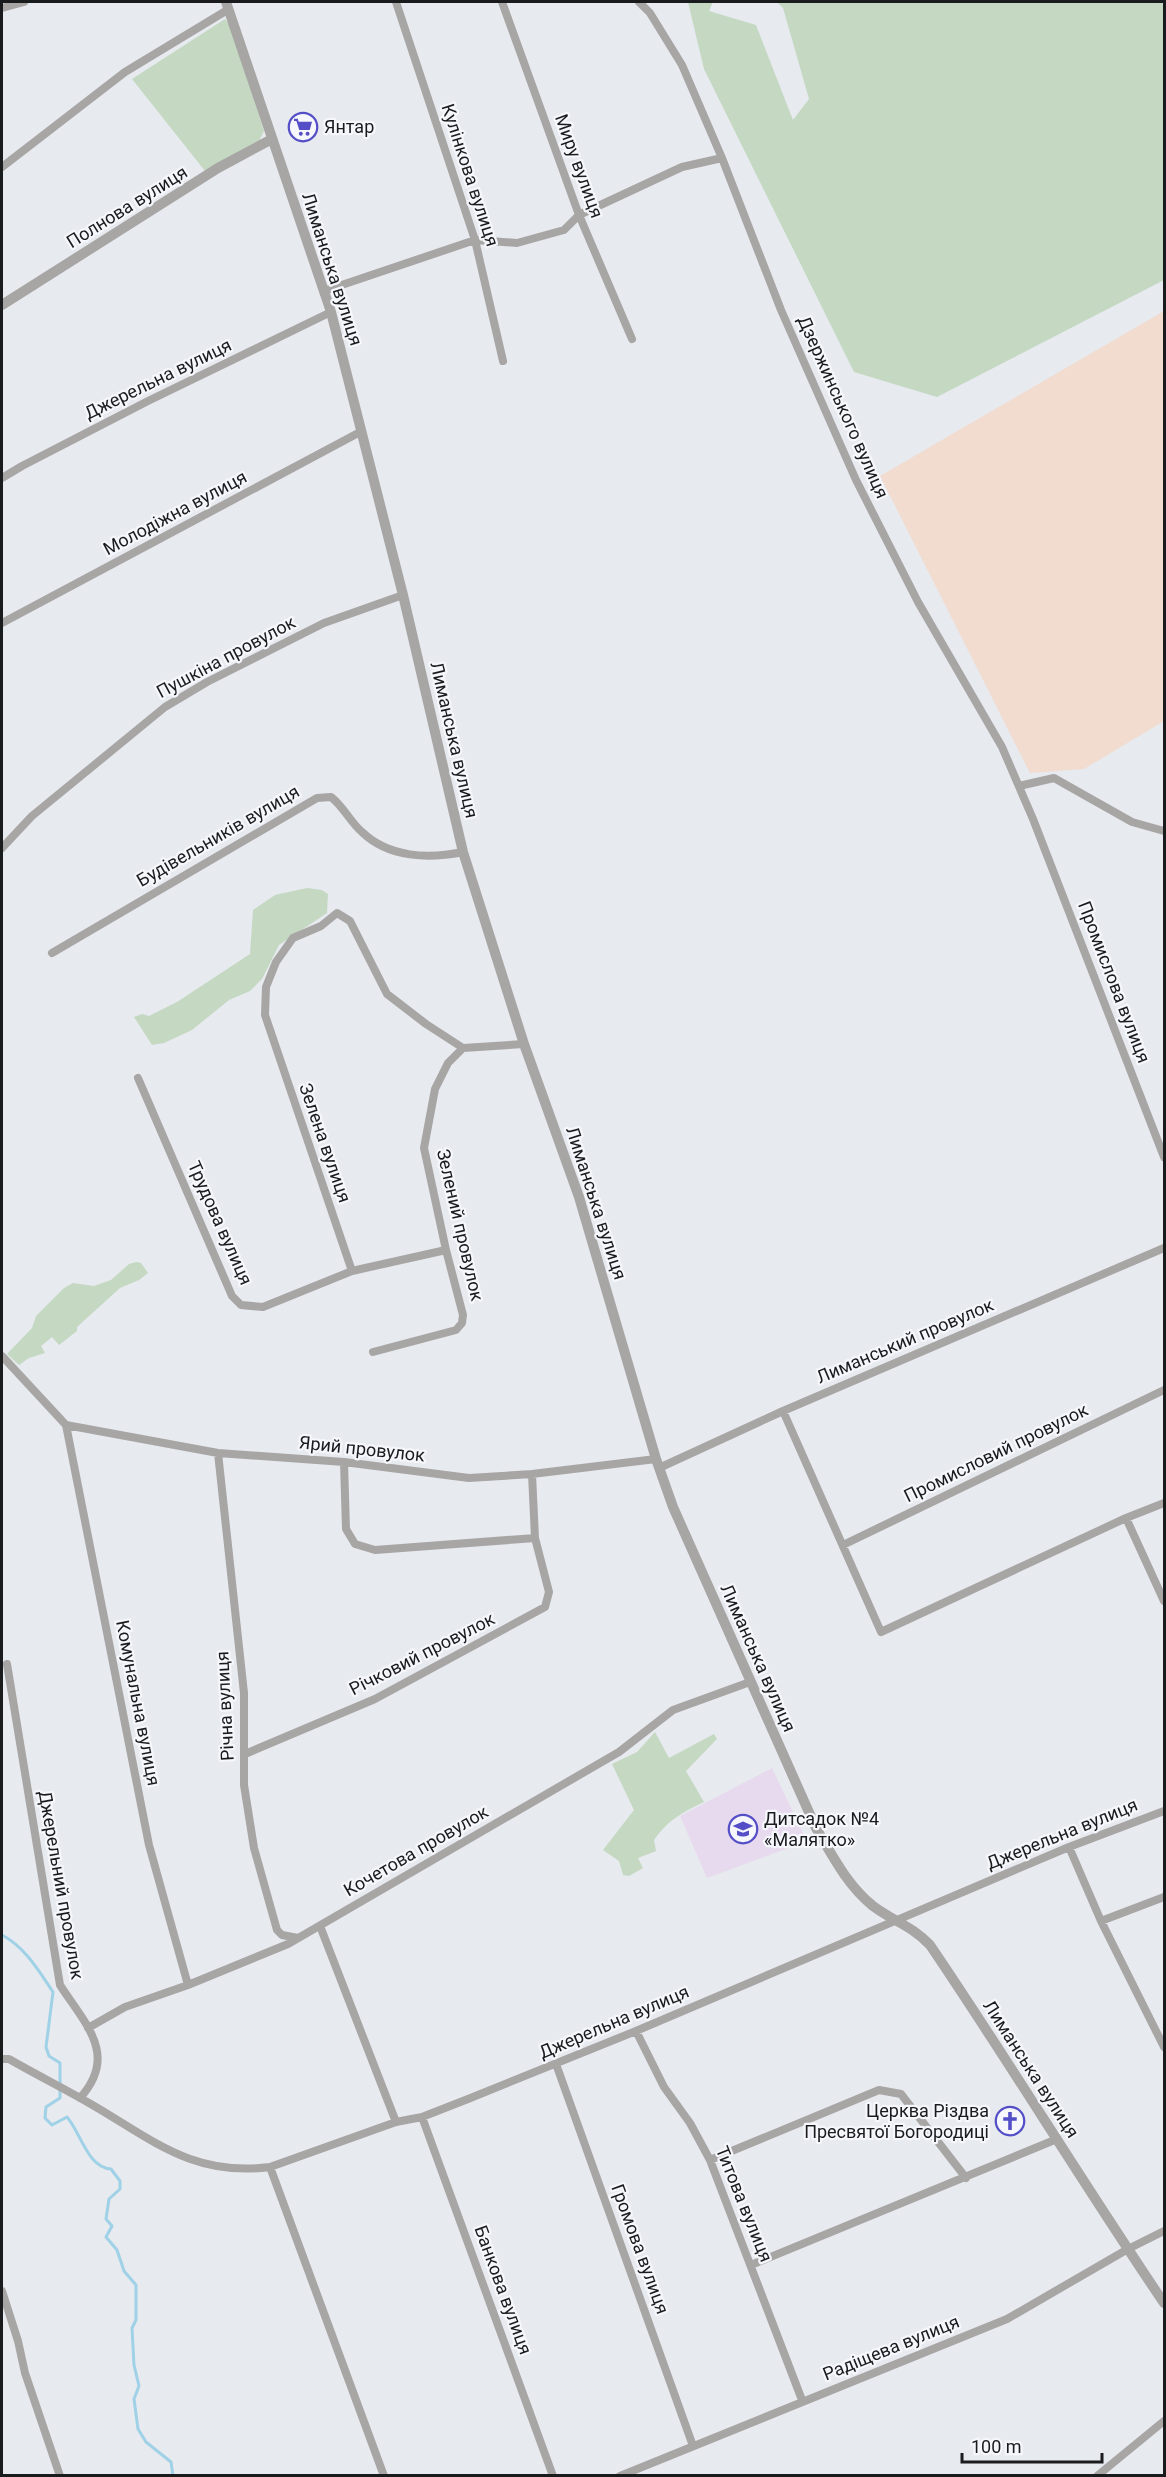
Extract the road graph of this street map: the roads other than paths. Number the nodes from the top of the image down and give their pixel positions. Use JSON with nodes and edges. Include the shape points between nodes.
{"nodes":[{"id":1,"x":24,"y":2,"type":"edge"},
{"id":2,"x":396,"y":2,"type":"edge"},
{"id":3,"x":502,"y":2,"type":"edge"},
{"id":4,"x":639,"y":2,"type":"edge"},
{"id":5,"x":227,"y":5,"type":"edge"},
{"id":6,"x":2,"y":9,"type":"edge"},
{"id":7,"x":272,"y":139,"type":"junction"},
{"id":8,"x":722,"y":158,"type":"junction"},
{"id":9,"x":2,"y":167,"type":"edge"},
{"id":10,"x":579,"y":215,"type":"junction"},
{"id":11,"x":475,"y":240,"type":"junction"},
{"id":12,"x":324,"y":291,"type":"junction"},
{"id":13,"x":2,"y":305,"type":"edge"},
{"id":14,"x":331,"y":312,"type":"junction"},
{"id":15,"x":632,"y":339,"type":"dead end"},
{"id":16,"x":503,"y":362,"type":"dead end"},
{"id":17,"x":362,"y":431,"type":"junction"},
{"id":18,"x":2,"y":478,"type":"edge"},
{"id":19,"x":403,"y":594,"type":"junction"},
{"id":20,"x":2,"y":623,"type":"edge"},
{"id":21,"x":1019,"y":786,"type":"junction"},
{"id":22,"x":1033,"y":819,"type":"joint"},
{"id":23,"x":1164,"y":831,"type":"edge"},
{"id":24,"x":2,"y":848,"type":"edge"},
{"id":25,"x":463,"y":852,"type":"junction"},
{"id":26,"x":52,"y":953,"type":"dead end"},
{"id":27,"x":524,"y":1044,"type":"junction"},
{"id":28,"x":463,"y":1048,"type":"junction"},
{"id":29,"x":138,"y":1078,"type":"dead end"},
{"id":30,"x":1164,"y":1157,"type":"edge"},
{"id":31,"x":1164,"y":1248,"type":"edge"},
{"id":32,"x":446,"y":1250,"type":"junction"},
{"id":33,"x":352,"y":1271,"type":"junction"},
{"id":34,"x":373,"y":1352,"type":"dead end"},
{"id":35,"x":2,"y":1356,"type":"edge"},
{"id":36,"x":1164,"y":1390,"type":"edge"},
{"id":37,"x":783,"y":1411,"type":"junction"},
{"id":38,"x":66,"y":1425,"type":"junction"},
{"id":39,"x":218,"y":1453,"type":"junction"},
{"id":40,"x":344,"y":1462,"type":"junction"},
{"id":41,"x":657,"y":1463,"type":"junction"},
{"id":42,"x":532,"y":1474,"type":"junction"},
{"id":43,"x":1164,"y":1503,"type":"edge"},
{"id":44,"x":1126,"y":1518,"type":"junction"},
{"id":45,"x":535,"y":1538,"type":"junction"},
{"id":46,"x":843,"y":1545,"type":"junction"},
{"id":47,"x":1164,"y":1601,"type":"edge"},
{"id":48,"x":7,"y":1664,"type":"dead end"},
{"id":49,"x":750,"y":1682,"type":"junction"},
{"id":50,"x":245,"y":1755,"type":"junction"},
{"id":51,"x":1164,"y":1811,"type":"edge"},
{"id":52,"x":1069,"y":1847,"type":"junction"},
{"id":53,"x":1164,"y":1898,"type":"edge"},
{"id":54,"x":895,"y":1919,"type":"junction"},
{"id":55,"x":1101,"y":1921,"type":"junction"},
{"id":56,"x":320,"y":1926,"type":"junction"},
{"id":57,"x":299,"y":1938,"type":"junction"},
{"id":58,"x":188,"y":1985,"type":"junction"},
{"id":59,"x":88,"y":2028,"type":"junction"},
{"id":60,"x":636,"y":2031,"type":"junction"},
{"id":61,"x":1164,"y":2047,"type":"edge"},
{"id":62,"x":2,"y":2059,"type":"edge"},
{"id":63,"x":556,"y":2064,"type":"junction"},
{"id":64,"x":76,"y":2096,"type":"junction"},
{"id":65,"x":422,"y":2117,"type":"junction"},
{"id":66,"x":396,"y":2122,"type":"junction"},
{"id":67,"x":1057,"y":2139,"type":"junction"},
{"id":68,"x":710,"y":2160,"type":"junction"},
{"id":69,"x":270,"y":2167,"type":"junction"},
{"id":70,"x":966,"y":2178,"type":"junction"},
{"id":71,"x":1164,"y":2231,"type":"edge"},
{"id":72,"x":1128,"y":2249,"type":"junction"},
{"id":73,"x":751,"y":2265,"type":"junction"},
{"id":74,"x":2,"y":2291,"type":"edge"},
{"id":75,"x":1164,"y":2302,"type":"edge"},
{"id":76,"x":802,"y":2400,"type":"junction"},
{"id":77,"x":1164,"y":2421,"type":"edge"},
{"id":78,"x":693,"y":2446,"type":"junction"},
{"id":79,"x":60,"y":2475,"type":"edge"},
{"id":80,"x":384,"y":2475,"type":"edge"},
{"id":81,"x":553,"y":2475,"type":"edge"},
{"id":82,"x":620,"y":2475,"type":"edge"},
{"id":83,"x":1097,"y":2475,"type":"edge"}],
"edges":[{"from":1,"to":6,"type":"street"},
{"from":2,"to":11,"type":"street","name":"Кулінкова вулиця"},
{"from":3,"to":10,"type":"street","name":"Миру вулиця"},
{"from":4,"to":8,"type":"street","name":"Дзержинського вулиця","via":[[682,65]]},
{"from":5,"to":7,"type":"street","name":"Лиманська вулиця"},
{"from":5,"to":9,"type":"street","via":[[125,72]]},
{"from":7,"to":12,"type":"street","name":"Лиманська вулиця"},
{"from":7,"to":13,"type":"street","name":"Полнова вулиця","via":[[218,168]]},
{"from":8,"to":10,"type":"street","via":[[682,167]]},
{"from":8,"to":21,"type":"street","name":"Дзержинського вулиця","via":[[781,310],[856,480],[918,602],[1002,747]]},
{"from":10,"to":11,"type":"street","via":[[564,230],[517,243]]},
{"from":10,"to":15,"type":"street","name":"Миру вулиця"},
{"from":11,"to":12,"type":"street"},
{"from":11,"to":16,"type":"street","name":"Кулінкова вулиця"},
{"from":12,"to":14,"type":"street","name":"Лиманська вулиця"},
{"from":14,"to":17,"type":"street","name":"Лиманська вулиця"},
{"from":14,"to":18,"type":"street","name":"Джерельна вулиця"},
{"from":17,"to":19,"type":"street","name":"Лиманська вулиця"},
{"from":17,"to":20,"type":"street","name":"Молодіжна вулиця"},
{"from":19,"to":24,"type":"street","name":"Пушкіна провулок","via":[[324,623],[165,707],[32,816]]},
{"from":19,"to":25,"type":"street","name":"Лиманська вулиця"},
{"from":21,"to":22,"type":"street","name":"Дзержинського вулиця"},
{"from":21,"to":23,"type":"street","via":[[1054,778],[1132,822]]},
{"from":22,"to":30,"type":"street","name":"Промислова вулиця"},
{"from":25,"to":26,"type":"street","name":"Будівельників вулиця","via":[[428,856],[394,852],[361,831],[331,797],[317,798]]},
{"from":25,"to":27,"type":"street","name":"Лиманська вулиця"},
{"from":27,"to":28,"type":"street"},
{"from":27,"to":41,"type":"street","name":"Лиманська вулиця","via":[[579,1197]]},
{"from":28,"to":32,"type":"street","name":"Зелений провулок","via":[[448,1063],[435,1089],[424,1148]]},
{"from":28,"to":33,"type":"street","name":"Зелена вулиця","via":[[387,994],[350,921],[337,913],[321,926],[293,938],[276,962],[266,987],[265,1015]]},
{"from":29,"to":33,"type":"street","name":"Трудова вулиця","via":[[232,1296],[241,1305],[263,1307]]},
{"from":31,"to":37,"type":"street","name":"Лиманський провулок"},
{"from":32,"to":33,"type":"street"},
{"from":32,"to":34,"type":"street","name":"Зелений провулок","via":[[464,1315],[462,1323],[444,1334]]},
{"from":35,"to":38,"type":"street"},
{"from":36,"to":46,"type":"street","name":"Промисловий провулок"},
{"from":37,"to":41,"type":"street","name":"Лиманський провулок"},
{"from":37,"to":46,"type":"street"},
{"from":38,"to":39,"type":"street","name":"Ярий провулок"},
{"from":38,"to":58,"type":"street","name":"Комунальна вулиця","via":[[149,1845]]},
{"from":39,"to":40,"type":"street","name":"Ярий провулок"},
{"from":39,"to":50,"type":"street","name":"Річна вулиця","via":[[243,1693]]},
{"from":40,"to":42,"type":"street","name":"Ярий провулок","via":[[470,1478]]},
{"from":40,"to":45,"type":"street","via":[[346,1529],[356,1544],[375,1550]]},
{"from":41,"to":42,"type":"street","name":"Ярий провулок"},
{"from":41,"to":49,"type":"street","name":"Лиманська вулиця"},
{"from":42,"to":45,"type":"street","name":"Річковий провулок"},
{"from":43,"to":44,"type":"street"},
{"from":44,"to":46,"type":"street","via":[[881,1632]]},
{"from":44,"to":47,"type":"street"},
{"from":45,"to":50,"type":"street","name":"Річковий провулок","via":[[549,1592],[545,1607],[375,1699]]},
{"from":48,"to":59,"type":"street","name":"Джерельний провулок","via":[[60,1985]]},
{"from":49,"to":54,"type":"street","name":"Лиманська вулиця","via":[[816,1828],[839,1866],[863,1896]]},
{"from":49,"to":56,"type":"street","name":"Кочетова провулок","via":[[673,1710],[619,1752]]},
{"from":50,"to":57,"type":"street","name":"Річна вулиця","via":[[244,1785],[254,1848],[277,1930]]},
{"from":51,"to":52,"type":"street","name":"Джерельна вулиця"},
{"from":52,"to":54,"type":"street","name":"Джерельна вулиця"},
{"from":52,"to":55,"type":"street"},
{"from":53,"to":55,"type":"street"},
{"from":54,"to":60,"type":"street","name":"Джерельна вулиця"},
{"from":54,"to":67,"type":"street","name":"Лиманська вулиця","via":[[918,1932],[930,1945]]},
{"from":55,"to":61,"type":"street"},
{"from":56,"to":57,"type":"street","name":"Кочетова провулок"},
{"from":56,"to":66,"type":"street"},
{"from":57,"to":58,"type":"street","name":"Кочетова провулок"},
{"from":58,"to":59,"type":"street","name":"Кочетова провулок","via":[[125,2007]]},
{"from":59,"to":64,"type":"street","name":"Джерельний провулок","via":[[95,2041],[98,2072],[90,2087]]},
{"from":60,"to":63,"type":"street","name":"Джерельна вулиця"},
{"from":60,"to":68,"type":"street","name":"Титова вулиця","via":[[664,2088],[690,2123]]},
{"from":62,"to":64,"type":"street","name":"Джерельна вулиця","via":[[9,2059]]},
{"from":63,"to":65,"type":"street","name":"Джерельна вулиця"},
{"from":63,"to":78,"type":"street","name":"Громова вулиця"},
{"from":64,"to":69,"type":"street","name":"Джерельна вулиця","via":[[183,2157],[222,2169]]},
{"from":65,"to":66,"type":"street","name":"Джерельна вулиця"},
{"from":65,"to":81,"type":"street","name":"Банкова вулиця"},
{"from":66,"to":69,"type":"street","name":"Джерельна вулиця"},
{"from":67,"to":70,"type":"street"},
{"from":67,"to":72,"type":"street","name":"Лиманська вулиця"},
{"from":68,"to":70,"type":"street","via":[[879,2090],[901,2094]]},
{"from":68,"to":73,"type":"street","name":"Титова вулиця"},
{"from":69,"to":80,"type":"street"},
{"from":70,"to":73,"type":"street"},
{"from":71,"to":72,"type":"street","name":"Радіщева вулиця"},
{"from":72,"to":75,"type":"street","name":"Лиманська вулиця"},
{"from":72,"to":76,"type":"street","name":"Радіщева вулиця","via":[[1007,2319]]},
{"from":73,"to":76,"type":"street","name":"Титова вулиця"},
{"from":74,"to":79,"type":"street"},
{"from":76,"to":78,"type":"street","name":"Радіщева вулиця"},
{"from":77,"to":83,"type":"street"},
{"from":78,"to":82,"type":"street","name":"Радіщева вулиця"}]}
